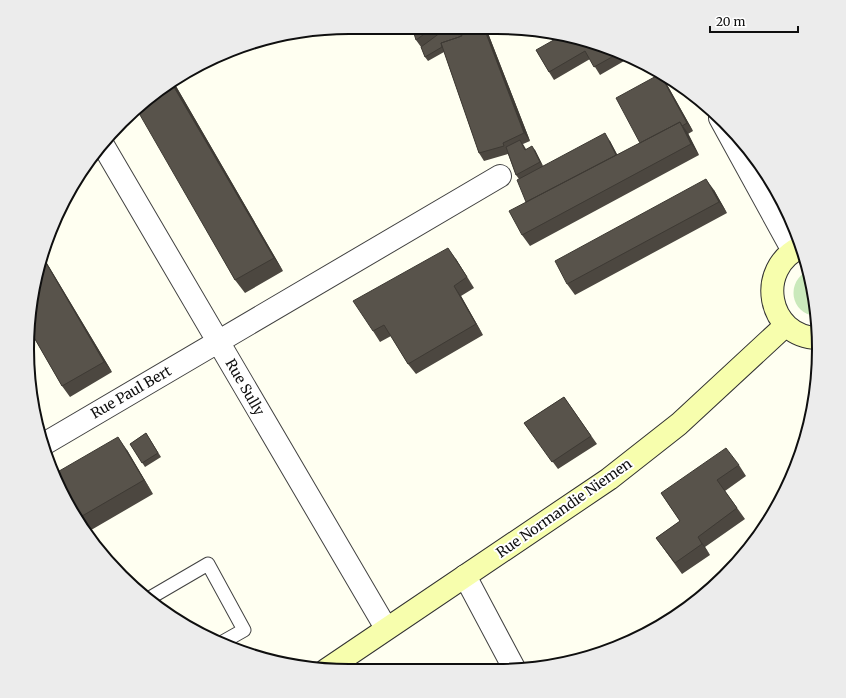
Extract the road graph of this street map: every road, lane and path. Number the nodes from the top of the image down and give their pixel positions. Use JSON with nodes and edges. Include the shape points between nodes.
{"nodes":[{"id":1,"x":105,"y":149,"type":"edge"},
{"id":2,"x":740,"y":149,"type":"edge"},
{"id":3,"x":749,"y":162,"type":"edge"},
{"id":4,"x":500,"y":176,"type":"dead end"},
{"id":5,"x":782,"y":217,"type":"edge"},
{"id":6,"x":790,"y":235,"type":"edge"},
{"id":7,"x":796,"y":250,"type":"edge"},
{"id":8,"x":786,"y":325,"type":"junction"},
{"id":9,"x":811,"y":337,"type":"edge"},
{"id":10,"x":219,"y":341,"type":"junction"},
{"id":11,"x":48,"y":441,"type":"edge"},
{"id":12,"x":465,"y":576,"type":"junction"},
{"id":13,"x":153,"y":596,"type":"edge"},
{"id":14,"x":386,"y":628,"type":"junction"},
{"id":15,"x":227,"y":640,"type":"edge"},
{"id":16,"x":335,"y":663,"type":"edge"},
{"id":17,"x":511,"y":663,"type":"edge"}],
"edges":[{"from":1,"to":10,"type":"street","name":"Rue Sully"},
{"from":2,"to":3,"type":"street"},
{"from":3,"to":5,"type":"street"},
{"from":4,"to":10,"type":"street","name":"Rue Paul Bert"},
{"from":5,"to":6,"type":"street"},
{"from":7,"to":8,"type":"main road","via":[[783,260],[775,272],[771,286],[777,314]]},
{"from":8,"to":9,"type":"main road"},
{"from":8,"to":12,"type":"main road","name":"Rue Normandie Niemen","via":[[679,424],[648,449],[609,479]]},
{"from":10,"to":11,"type":"street","name":"Rue Paul Bert"},
{"from":10,"to":14,"type":"street","name":"Rue Sully"},
{"from":12,"to":14,"type":"main road","name":"Rue Normandie Niemen"},
{"from":12,"to":17,"type":"street"},
{"from":13,"to":15,"type":"lane","via":[[208,564],[244,630]]},
{"from":14,"to":16,"type":"main road","name":"Rue Normandie Niemen"}]}
